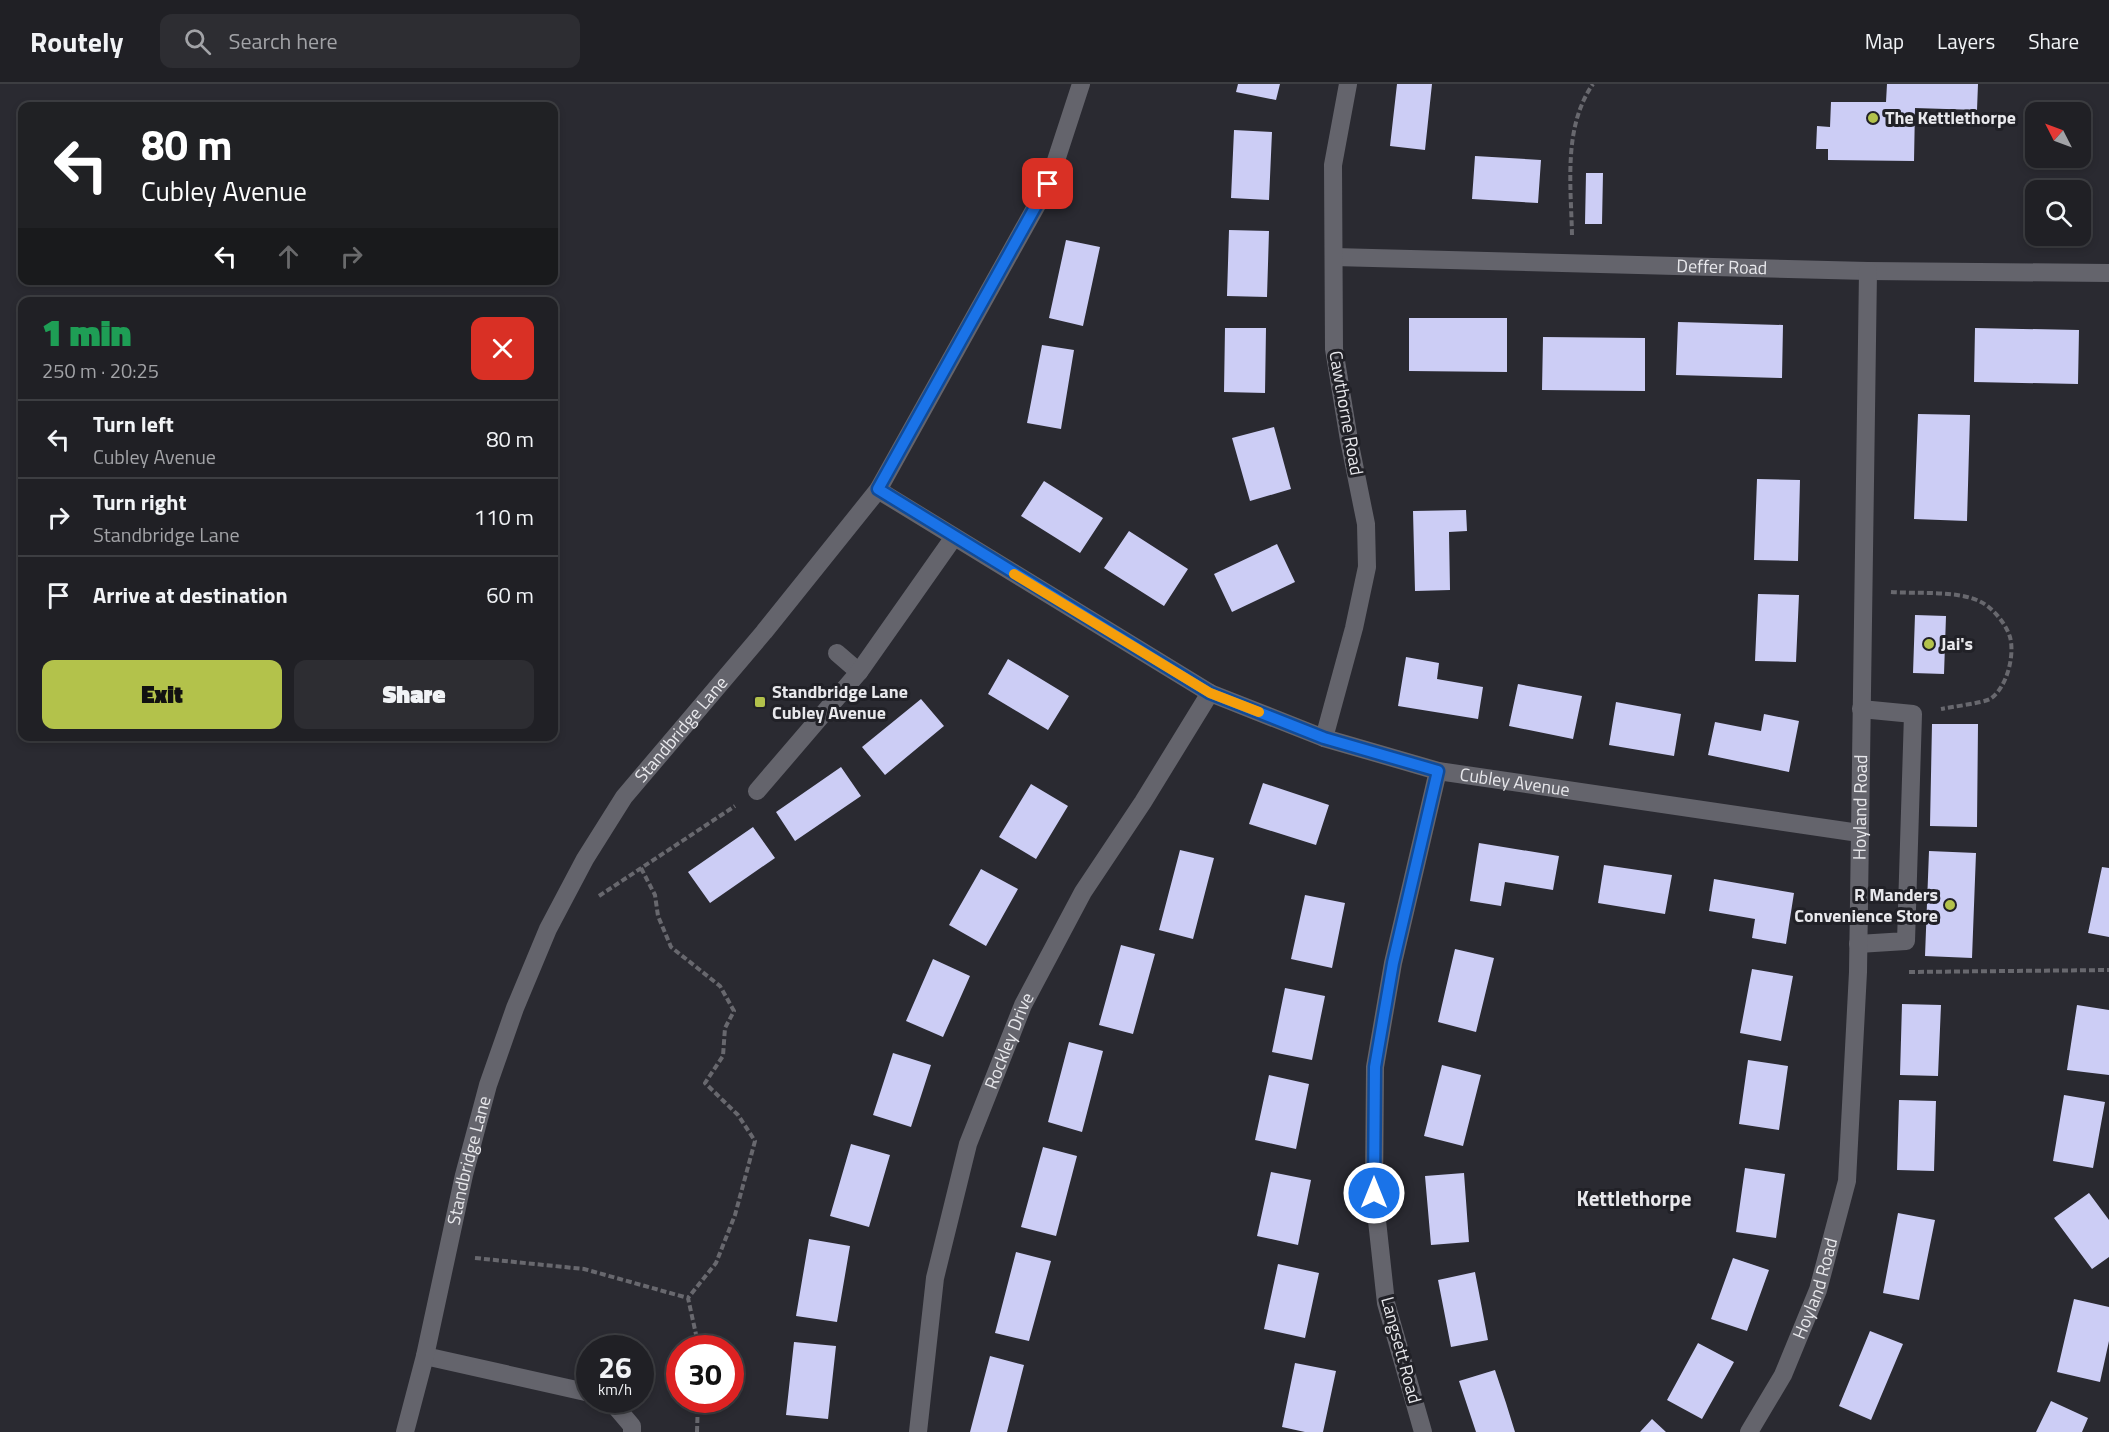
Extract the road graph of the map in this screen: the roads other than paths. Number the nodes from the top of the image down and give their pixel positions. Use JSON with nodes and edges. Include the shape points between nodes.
{"nodes":[{"id":1,"x":1081,"y":84,"type":"edge"},
{"id":2,"x":1348,"y":84,"type":"edge"},
{"id":3,"x":1335,"y":256,"type":"junction"},
{"id":4,"x":1868,"y":271,"type":"junction"},
{"id":5,"x":2109,"y":273,"type":"edge"},
{"id":6,"x":878,"y":489,"type":"junction"},
{"id":7,"x":954,"y":537,"type":"junction"},
{"id":8,"x":837,"y":652,"type":"dead end"},
{"id":9,"x":859,"y":672,"type":"junction"},
{"id":10,"x":1210,"y":693,"type":"junction"},
{"id":11,"x":1861,"y":709,"type":"junction"},
{"id":12,"x":1324,"y":738,"type":"junction"},
{"id":13,"x":1438,"y":771,"type":"junction"},
{"id":14,"x":757,"y":791,"type":"road end"},
{"id":15,"x":1859,"y":833,"type":"junction"},
{"id":16,"x":1858,"y":944,"type":"junction"},
{"id":17,"x":425,"y":1356,"type":"junction"},
{"id":18,"x":576,"y":1390,"type":"edge"},
{"id":19,"x":621,"y":1413,"type":"edge"},
{"id":20,"x":405,"y":1432,"type":"edge"},
{"id":21,"x":632,"y":1432,"type":"edge"},
{"id":22,"x":918,"y":1432,"type":"edge"},
{"id":23,"x":1423,"y":1432,"type":"edge"},
{"id":24,"x":1749,"y":1432,"type":"edge"}],
"edges":[{"from":1,"to":6,"type":"street","name":"Standbridge Lane","via":[[1048,184]]},
{"from":2,"to":3,"type":"street","name":"Cawthorne Road","via":[[1333,165]]},
{"from":3,"to":4,"type":"street","name":"Deffer Road"},
{"from":3,"to":12,"type":"street","name":"Cawthorne Road","via":[[1334,349],[1366,524],[1367,567]]},
{"from":4,"to":5,"type":"street","name":"Deffer Road"},
{"from":4,"to":11,"type":"street","name":"Hoyland Road"},
{"from":6,"to":7,"type":"street","name":"Cubley Avenue"},
{"from":6,"to":17,"type":"street","name":"Standbridge Lane","via":[[764,632],[624,797],[548,929],[514,1008],[488,1085]]},
{"from":7,"to":9,"type":"street"},
{"from":7,"to":10,"type":"street","name":"Cubley Avenue"},
{"from":8,"to":9,"type":"street"},
{"from":9,"to":14,"type":"street"},
{"from":10,"to":12,"type":"street","name":"Cubley Avenue"},
{"from":10,"to":22,"type":"street","name":"Rockley Drive","via":[[1083,892],[1023,1005],[968,1144],[935,1278]]},
{"from":11,"to":15,"type":"street","name":"Hoyland Road"},
{"from":11,"to":16,"type":"street","via":[[1913,714],[1906,941]]},
{"from":12,"to":13,"type":"street","name":"Cubley Avenue"},
{"from":13,"to":15,"type":"street","name":"Cubley Avenue"},
{"from":13,"to":23,"type":"street","name":"Langsett Road","via":[[1393,963],[1375,1067],[1374,1193],[1386,1303]]},
{"from":15,"to":16,"type":"street","name":"Hoyland Road"},
{"from":16,"to":24,"type":"street","name":"Hoyland Road","via":[[1847,1181],[1818,1290],[1783,1375]]},
{"from":17,"to":18,"type":"street"},
{"from":17,"to":20,"type":"street","name":"Standbridge Lane"},
{"from":19,"to":21,"type":"street","via":[[632,1426]]}]}
